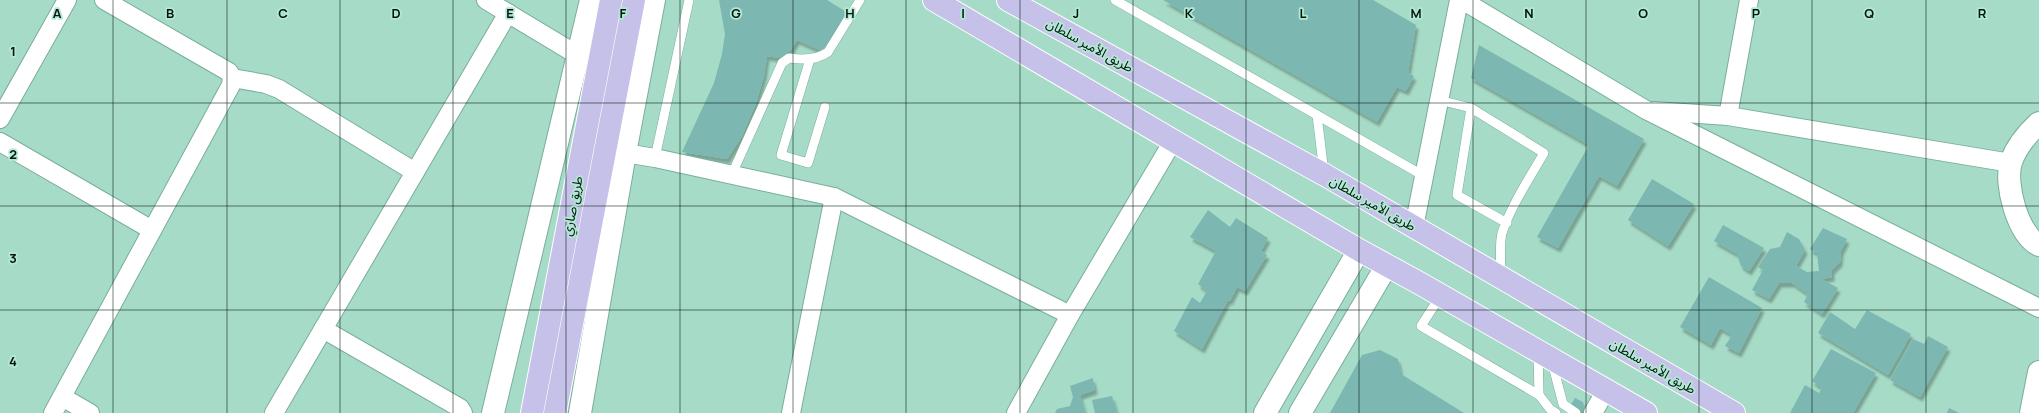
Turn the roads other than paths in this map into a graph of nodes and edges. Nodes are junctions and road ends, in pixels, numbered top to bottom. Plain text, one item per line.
1 (67, 0) edge
2 (104, 0) edge
3 (486, 0) edge
4 (591, 0) edge
5 (611, 0) edge
6 (634, 0) edge
7 (654, 0) edge
8 (689, 0) edge
9 (860, 0) edge
10 (934, 0) edge
11 (1008, 0) edge
12 (1115, 0) edge
13 (1460, 0) edge
14 (1749, 0) edge
15 (508, 13) junction
16 (579, 56) junction
17 (810, 59) junction
18 (232, 78) junction
19 (1439, 100) junction
20 (825, 107) dead end
21 (1471, 108) junction
22 (1646, 110) junction
23 (1317, 115) junction
24 (1728, 116) junction
25 (0, 119) edge
26 (2039, 122) edge
27 (1173, 140) junction
28 (0, 142) edge
29 (625, 153) junction
30 (655, 158) junction
31 (2011, 163) junction
32 (415, 172) junction
33 (732, 174) junction
34 (1325, 175) junction
35 (1424, 176) junction
36 (834, 197) junction
37 (1507, 223) junction
38 (1414, 227) junction
39 (152, 230) junction
40 (2039, 245) edge
41 (1359, 250) junction
42 (1387, 265) junction
43 (1501, 277) junction
44 (1441, 295) junction
45 (2039, 308) edge
46 (1070, 315) junction
47 (323, 329) junction
48 (1545, 355) junction
49 (2039, 372) edge
50 (1606, 390) junction
51 (1538, 395) junction
52 (62, 397) junction
53 (53, 413) edge
54 (90, 413) edge
55 (274, 413) edge
56 (463, 413) edge
57 (493, 413) edge
58 (532, 413) edge
59 (555, 413) edge
60 (580, 413) edge
61 (791, 413) edge
62 (1016, 413) edge
63 (1264, 413) edge
64 (1300, 413) edge
65 (1556, 413) edge
66 (1576, 413) edge
67 (1593, 413) edge
68 (1646, 413) edge
69 (1734, 413) edge
70 (2031, 413) edge

1 - 25 street
2 - 18 street
3 - 15 street
4 - 16 main road
5 - 58 main road, طريق صاري
6 - 59 main road, طريق صاري
7 - 29 main road
8 - 30 lane
9 - 17 lane
10 - 27 main road
11 - 34 main road, طريق الأمير سلطان
12 - 23 lane
13 - 19 street
13 - 22 street
14 - 24 street
15 - 16 street
15 - 32 street
16 - 57 main road
17 - 20 lane
17 - 33 lane
18 - 32 street
18 - 39 street
19 - 21 lane
19 - 35 street
21 - 37 lane
21 - 37 lane
22 - 24 street
22 - 45 street
23 - 34 lane
23 - 35 lane
24 - 31 street
26 - 31 main road
27 - 41 main road
27 - 46 street
28 - 39 street
29 - 30 street
29 - 60 main road
30 - 33 street
31 - 40 main road
32 - 47 street
33 - 36 street
34 - 38 main road, طريق الأمير سلطان
35 - 38 street
36 - 46 street
36 - 61 street
37 - 43 lane
38 - 43 main road, طريق الأمير سلطان
39 - 52 street
41 - 42 main road
41 - 63 main road
42 - 44 main road
42 - 64 main road
43 - 69 main road, طريق الأمير سلطان
44 - 48 main road
44 - 51 lane
46 - 62 street
47 - 55 street
47 - 56 street
48 - 50 main road
48 - 51 lane
48 - 66 lane
49 - 70 main road
50 - 67 street
50 - 68 main road
51 - 65 lane
52 - 53 street
52 - 54 street

